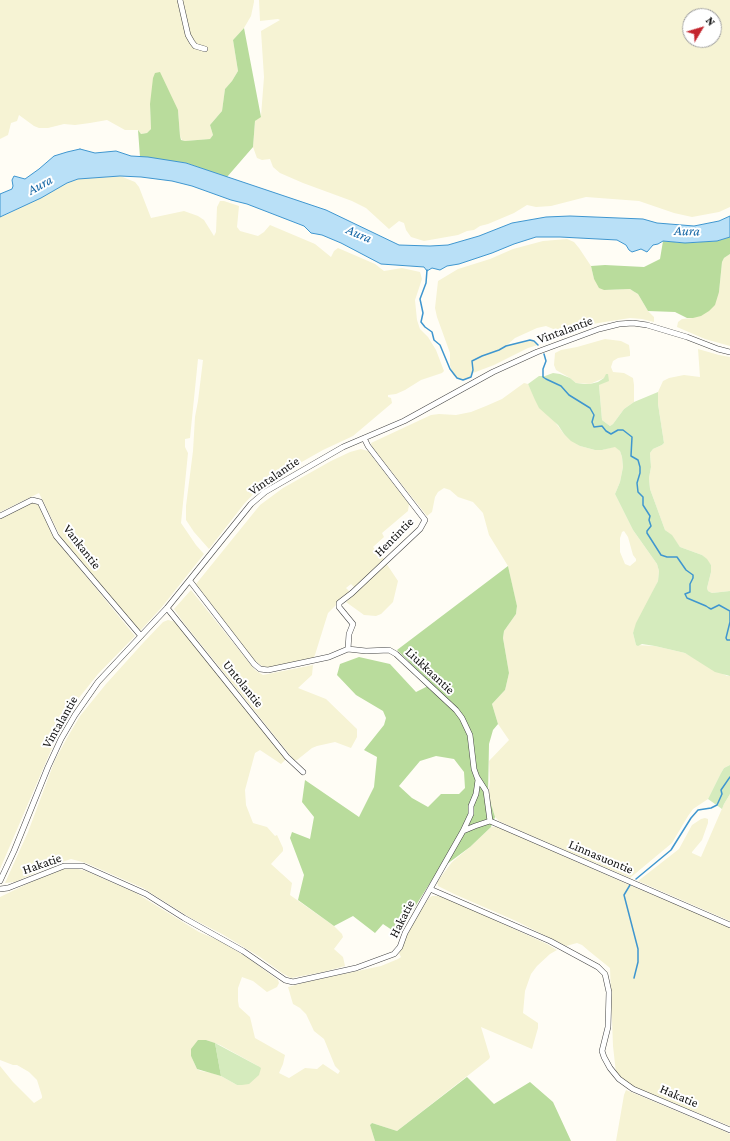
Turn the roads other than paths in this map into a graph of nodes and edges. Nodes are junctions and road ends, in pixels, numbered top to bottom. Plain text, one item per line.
1 (180, 0) edge
2 (205, 49) dead end
3 (730, 352) edge
4 (364, 438) junction
5 (0, 516) edge
6 (190, 581) junction
7 (167, 608) junction
8 (141, 636) junction
9 (348, 648) junction
10 (303, 772) dead end
11 (477, 776) junction
12 (490, 821) junction
13 (464, 831) junction
14 (0, 881) edge
15 (0, 889) edge
16 (430, 889) junction
17 (730, 925) edge
18 (730, 1130) edge

1 - 2 street
3 - 4 street, Vintalantie
4 - 6 street, Vintalantie
4 - 9 street, Hentintie
5 - 8 street, Vankantie
6 - 7 street, Vintalantie
6 - 9 street
7 - 8 street, Vintalantie
7 - 10 street, Untolantie
8 - 14 street, Vintalantie
9 - 11 street, Liukkaantie
11 - 12 street
11 - 13 street, Liukkaantie
12 - 13 street
12 - 17 street, Linnasuontie
13 - 16 street, Liukkaantie
15 - 16 street, Hakatie
16 - 18 street, Hakatie

